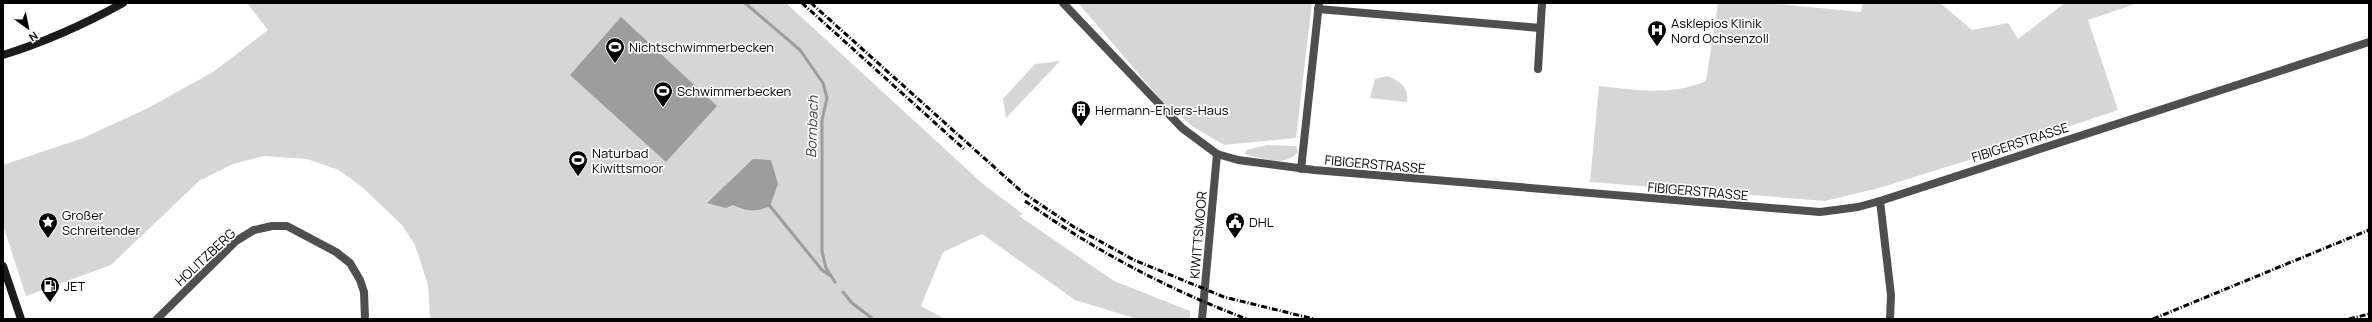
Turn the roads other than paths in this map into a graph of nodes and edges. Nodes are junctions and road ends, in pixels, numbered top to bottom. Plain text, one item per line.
1 (123, 3) edge
2 (1063, 3) edge
3 (1542, 3) edge
4 (1319, 6) edge
5 (1540, 28) junction
6 (2369, 42) edge
7 (3, 55) edge
8 (1538, 69) dead end
9 (1217, 154) junction
10 (1301, 169) junction
11 (1880, 201) junction
12 (3, 266) edge
13 (21, 319) edge
14 (157, 319) edge
15 (365, 319) edge
16 (1202, 319) edge
17 (1890, 319) edge

1 - 7 street
2 - 9 street, FIBIGERSTRASSE
3 - 5 street
4 - 5 street
4 - 10 street
5 - 8 street
6 - 11 street, FIBIGERSTRASSE
9 - 10 street, FIBIGERSTRASSE
9 - 16 street, KIWITTSMOOR
10 - 11 street, FIBIGERSTRASSE
11 - 17 street
12 - 13 street
14 - 15 street, HOLITZBERG

